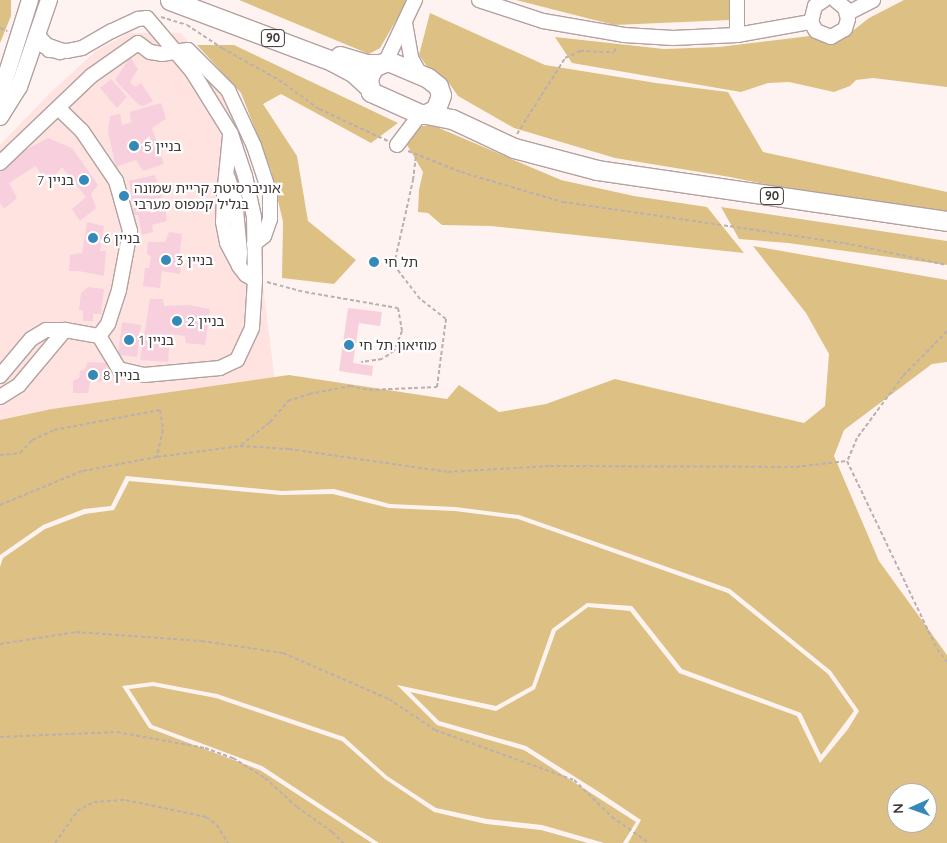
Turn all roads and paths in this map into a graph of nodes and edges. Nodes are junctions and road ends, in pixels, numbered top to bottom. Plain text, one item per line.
1 (30, 0) edge
2 (49, 0) edge
3 (170, 0) edge
4 (197, 0) edge
5 (415, 0) edge
6 (479, 0) edge
7 (737, 0) edge
8 (824, 0) edge
9 (835, 0) edge
10 (873, 0) edge
11 (848, 13) junction
12 (147, 18) junction
13 (811, 22) junction
14 (405, 23) junction
15 (624, 35) junction
16 (737, 35) junction
17 (19, 36) junction
18 (35, 41) junction
19 (60, 51) joint
20 (176, 52) junction
21 (383, 63) junction
22 (420, 74) junction
23 (369, 87) junction
24 (440, 90) junction
25 (0, 95) edge
26 (58, 108) junction
27 (423, 114) junction
28 (0, 117) edge
29 (231, 134) junction
30 (514, 138) junction
31 (397, 145) joint
32 (0, 163) edge
33 (596, 170) junction
34 (947, 221) edge
35 (254, 244) junction
36 (947, 265) edge
37 (255, 280) junction
38 (65, 330) junction
39 (947, 331) edge
40 (99, 336) junction
41 (361, 362) dead end
42 (0, 376) edge
43 (0, 397) edge
44 (240, 446) junction
45 (0, 455) edge
46 (157, 457) junction
47 (847, 461) junction
48 (0, 505) edge
49 (0, 644) edge
50 (947, 662) edge
51 (0, 737) edge
52 (54, 843) edge
53 (228, 843) edge
54 (344, 843) edge
55 (649, 843) edge

1 - 17 main road
2 - 18 main road
3 - 23 highway, 90
4 - 21 highway, 90
5 - 14 street
6 - 15 street
7 - 16 street
8 - 13 street
9 - 11 street
10 - 11 street
11 - 13 street
12 - 19 street
12 - 20 street
12 - 31 path
13 - 16 street
14 - 21 street
14 - 22 street
15 - 16 street
15 - 30 path
17 - 18 street
17 - 25 main road
18 - 19 main road
18 - 28 main road
20 - 26 street
20 - 29 street
20 - 35 street
21 - 22 highway, 90
21 - 23 highway
22 - 24 highway, 90
23 - 27 highway, 90
24 - 27 highway
24 - 30 highway, 90
26 - 32 street
26 - 40 street
27 - 31 street
27 - 33 highway, 90
29 - 35 street
29 - 37 street
30 - 33 highway, 90
33 - 34 highway, 90
35 - 37 street
36 - 44 path
37 - 40 street
37 - 41 path
38 - 40 street
38 - 42 street
38 - 43 street
39 - 47 path
44 - 46 path
44 - 47 path
45 - 46 path
46 - 48 path
47 - 50 path
49 - 55 path
51 - 54 path
52 - 53 path

